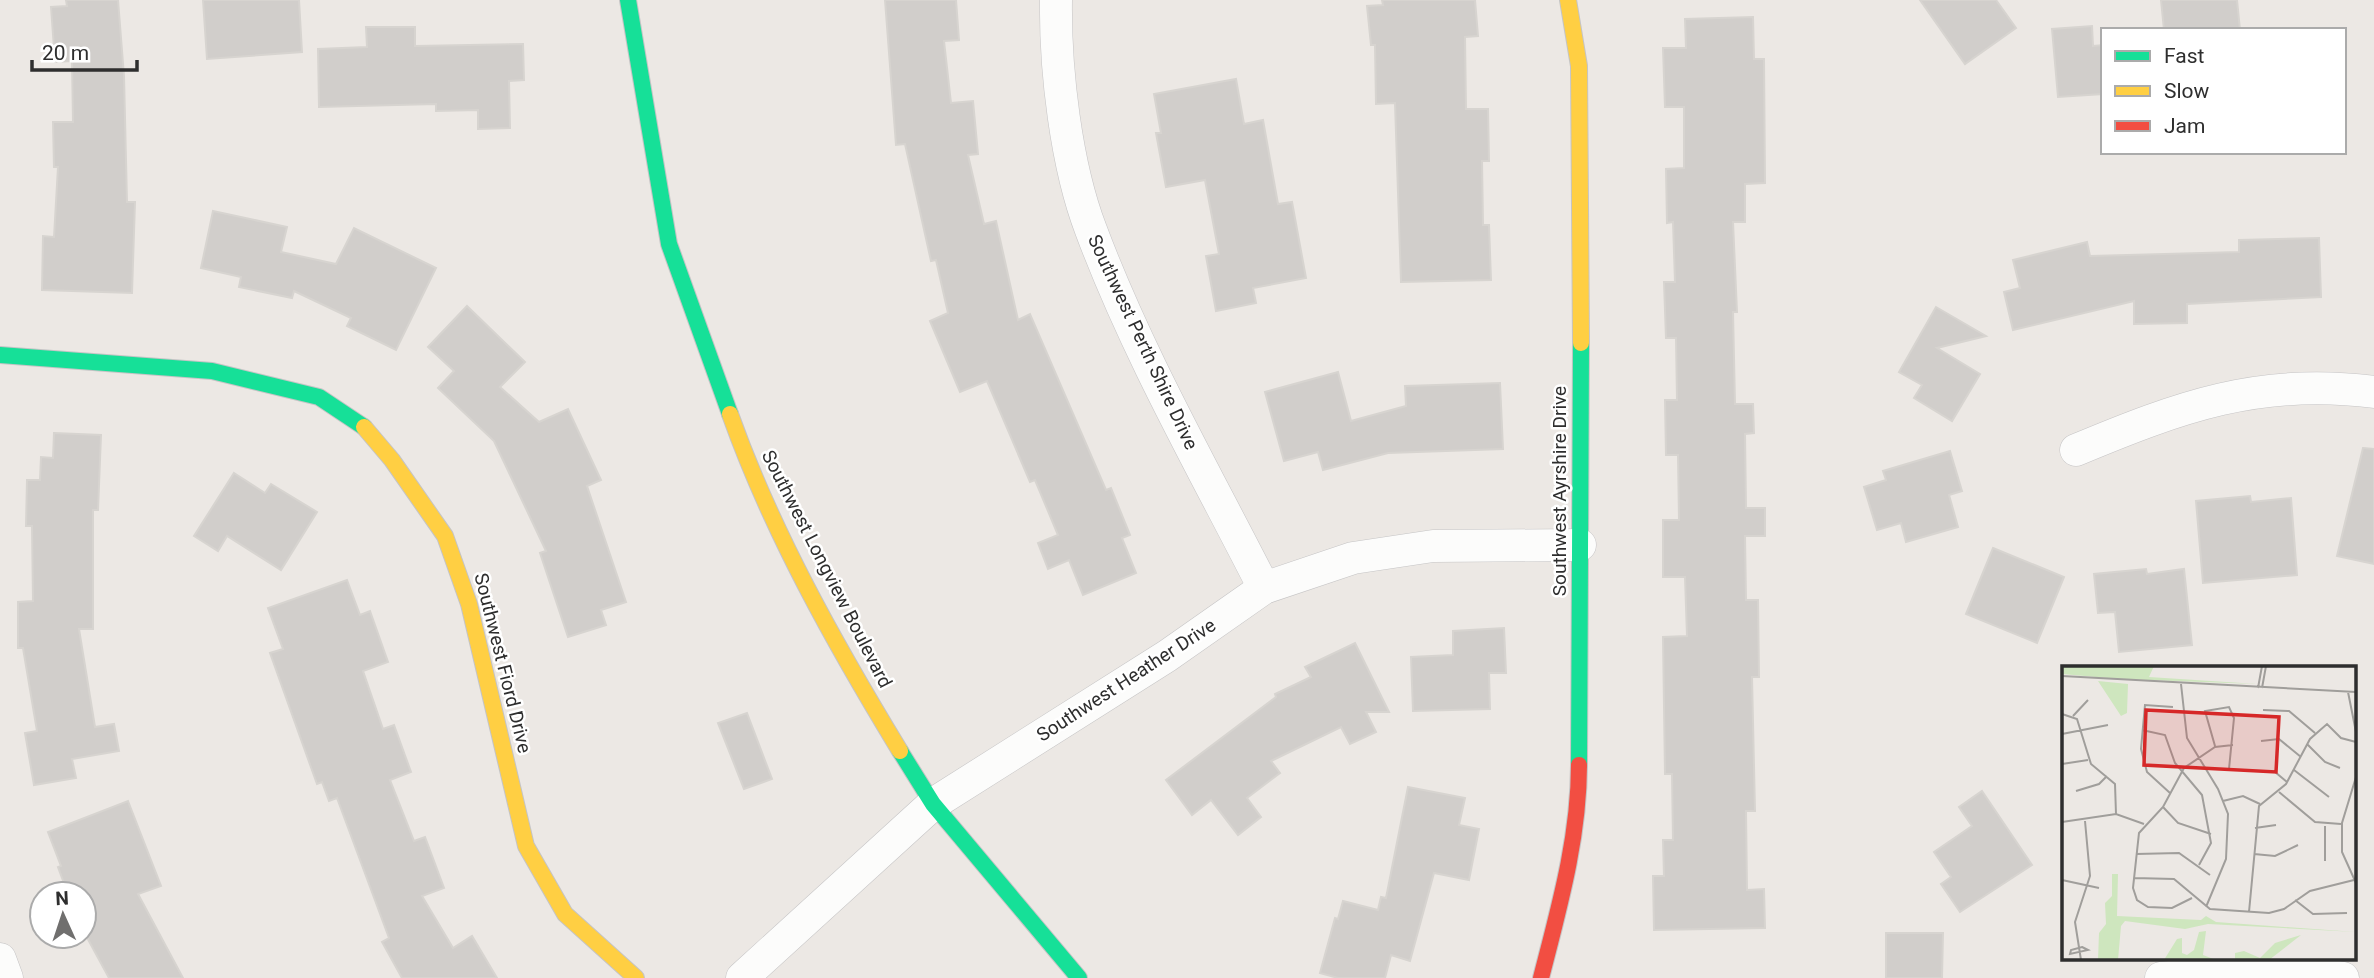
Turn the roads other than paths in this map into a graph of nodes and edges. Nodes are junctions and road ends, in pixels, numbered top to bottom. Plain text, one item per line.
1 (628, 0) edge
2 (1056, 0) edge
3 (1568, 0) edge
4 (0, 355) edge
5 (2374, 392) edge
6 (2076, 450) dead end
7 (1580, 545) junction
8 (1264, 588) junction
9 (933, 804) junction
10 (0, 959) edge
11 (7, 978) edge
12 (636, 978) edge
13 (742, 978) edge
14 (1079, 978) edge
15 (1541, 978) edge
16 (2161, 978) edge
17 (2343, 978) edge

1 - 9 street, Southwest Longview Boulevard
2 - 8 street, Southwest Perth Shire Drive
3 - 7 street, Southwest Ayrshire Drive
4 - 12 street, Southwest Fiord Drive
5 - 6 street
7 - 8 street, Southwest Heather Drive
7 - 15 street, Southwest Ayrshire Drive
8 - 9 street, Southwest Heather Drive
9 - 13 street, Southwest Heather Drive
9 - 14 street, Southwest Longview Boulevard
10 - 11 street
16 - 17 street

